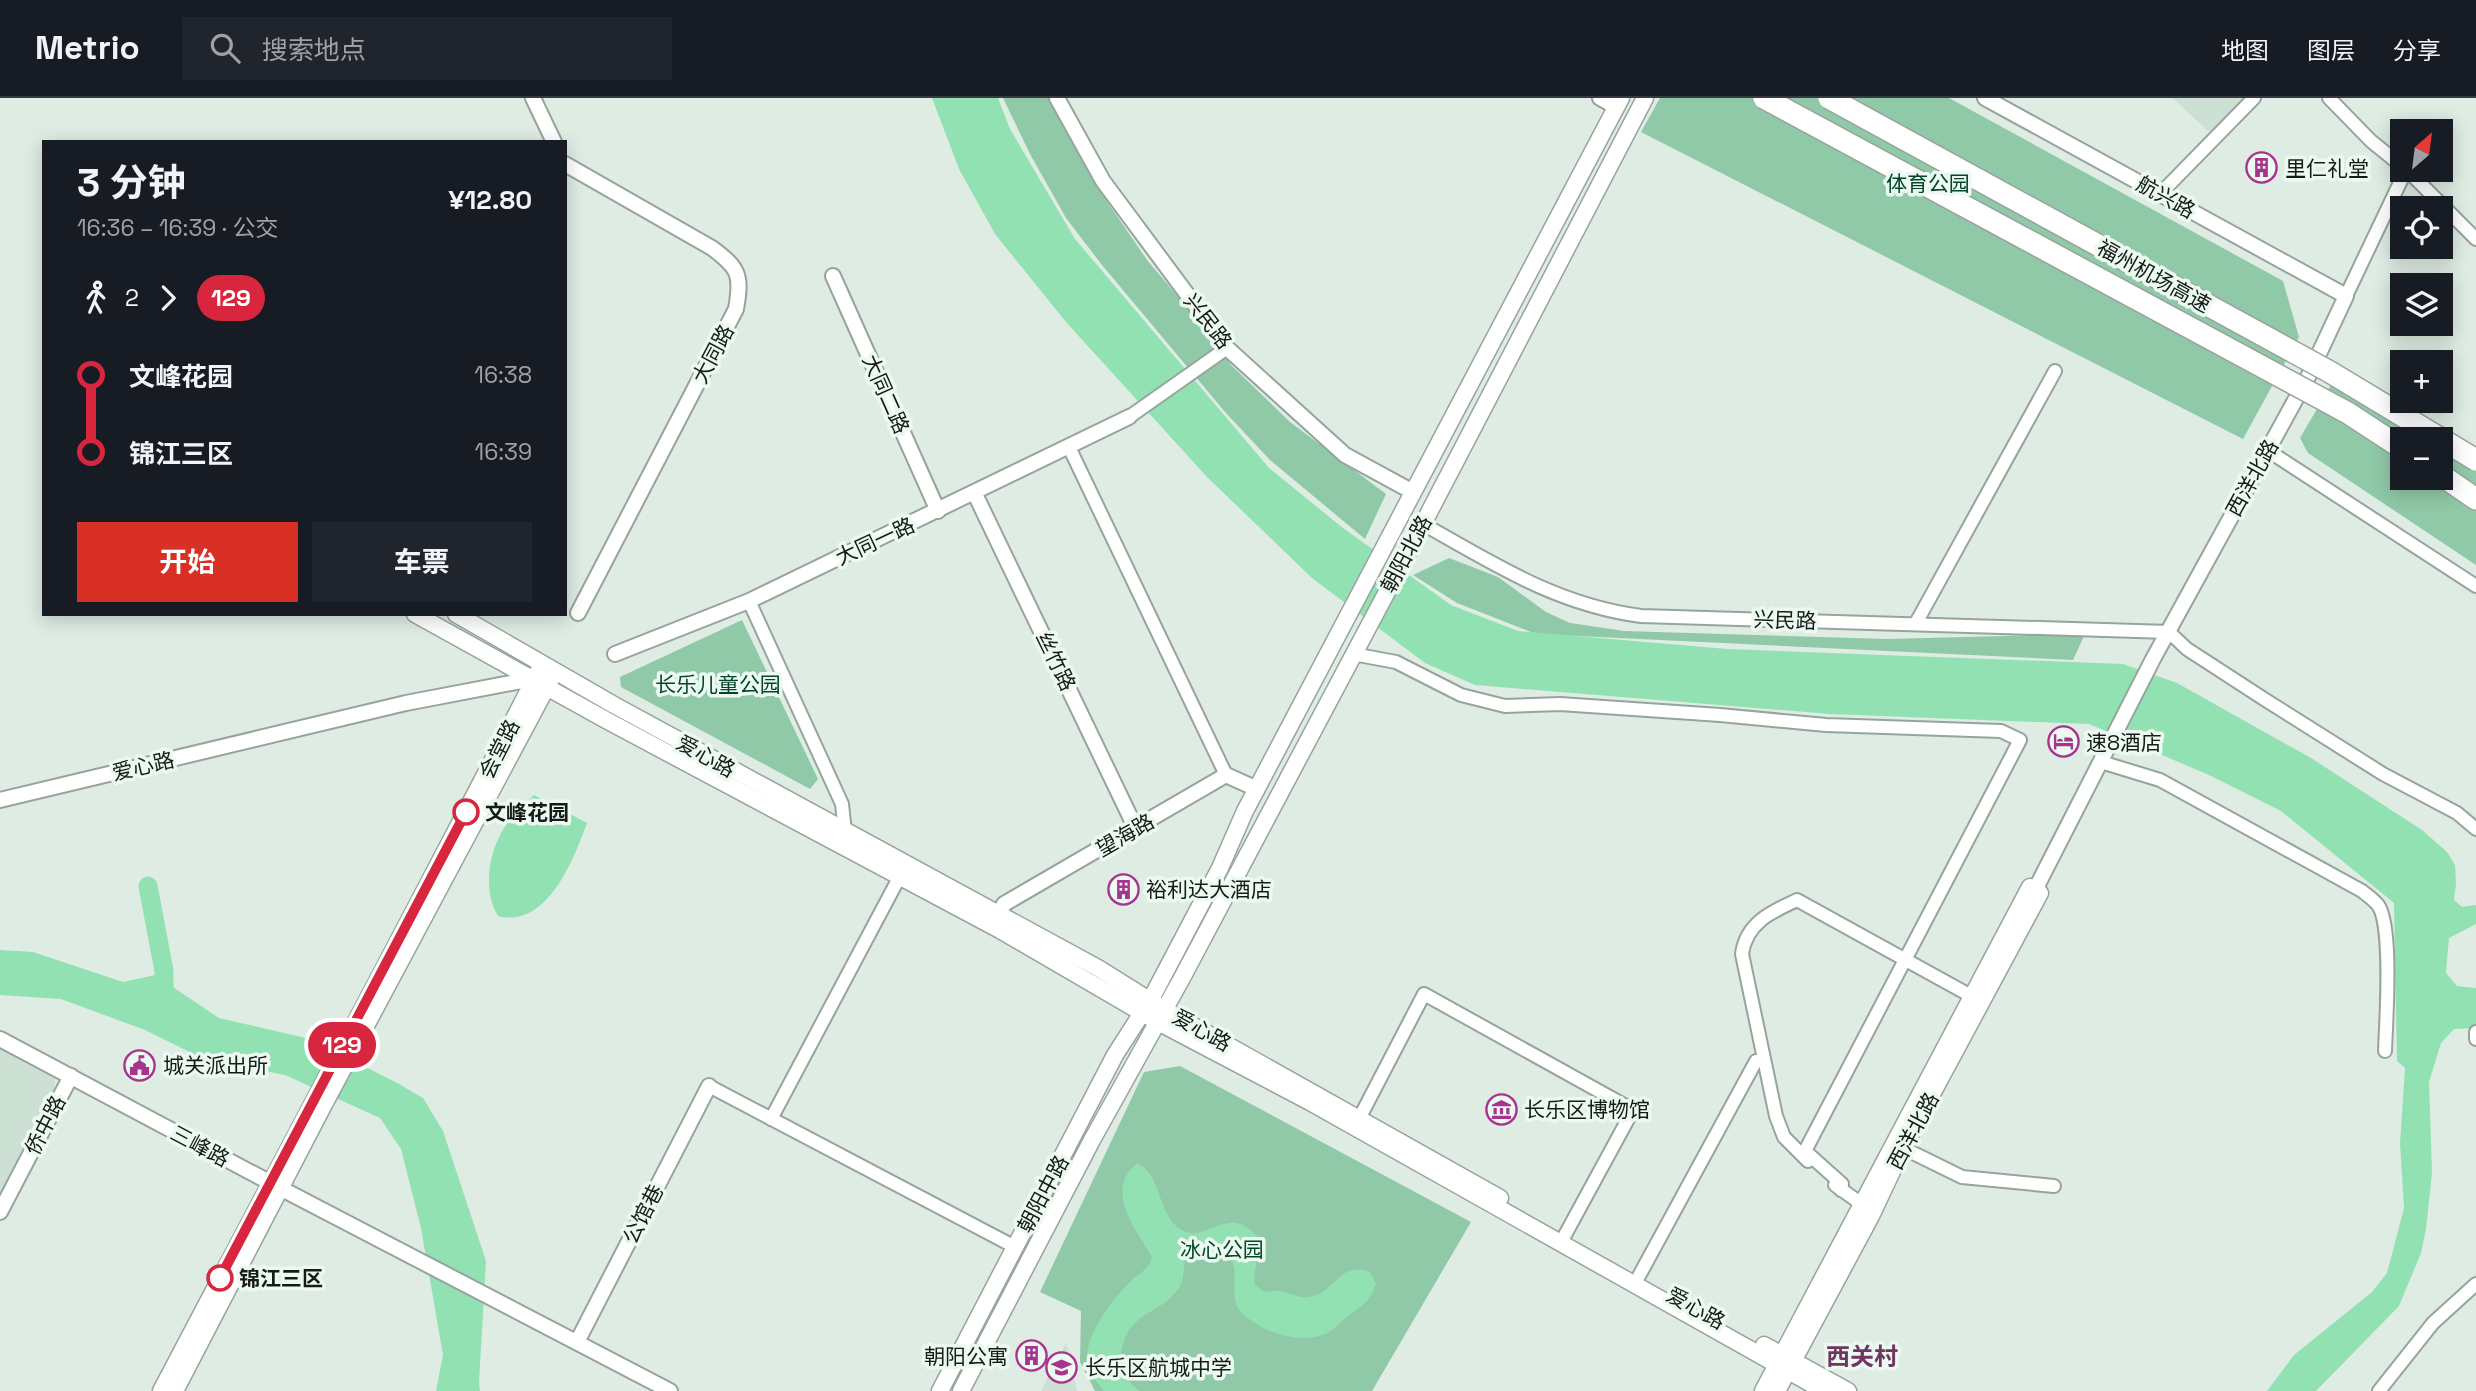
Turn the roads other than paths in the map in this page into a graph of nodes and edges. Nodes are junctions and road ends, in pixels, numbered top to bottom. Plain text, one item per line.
1 (533, 98) edge
2 (1057, 98) edge
3 (1600, 98) edge
4 (1645, 98) edge
5 (1764, 98) edge
6 (1829, 98) edge
7 (1985, 98) edge
8 (2254, 98) edge
9 (2329, 98) edge
10 (1619, 103) edge
11 (553, 140) edge
12 (2390, 157) edge
13 (567, 165) edge
14 (2399, 182) edge
15 (2418, 182) edge
16 (2160, 194) junction
17 (2476, 239) edge
18 (833, 276) dead end
19 (2346, 296) junction
20 (1227, 348) junction
21 (2054, 371) dead end
22 (1129, 417) joint
23 (2390, 441) edge
24 (1069, 447) junction
25 (2267, 450) junction
26 (2476, 460) edge
27 (2453, 483) edge
28 (1413, 492) junction
29 (975, 494) junction
30 (2476, 499) edge
31 (938, 511) junction
32 (1423, 524) junction
33 (2476, 586) edge
34 (749, 601) junction
35 (578, 613) dead end
36 (419, 616) edge
37 (459, 616) edge
38 (1916, 623) junction
39 (2169, 632) junction
40 (615, 654) dead end
41 (1353, 654) junction
42 (548, 667) junction
43 (540, 684) junction
44 (2101, 762) junction
45 (1226, 775) junction
46 (1257, 789) junction
47 (0, 800) edge
48 (1136, 829) junction
49 (2476, 829) edge
50 (845, 832) junction
51 (900, 876) junction
52 (2035, 890) junction
53 (999, 914) junction
54 (1906, 959) junction
55 (1973, 997) junction
56 (1146, 1006) junction
57 (1161, 1016) junction
58 (2476, 1031) edge
59 (0, 1039) edge
60 (2476, 1039) edge
61 (2385, 1051) dead end
62 (1756, 1061) dead end
63 (71, 1076) junction
64 (709, 1086) joint
65 (1360, 1117) junction
66 (771, 1119) junction
67 (1903, 1148) junction
68 (276, 1185) junction
69 (2054, 1186) dead end
70 (1841, 1190) junction
71 (1037, 1205) junction
72 (1863, 1205) junction
73 (0, 1212) edge
74 (1055, 1214) junction
75 (1565, 1235) junction
76 (1015, 1247) junction
77 (1639, 1276) junction
78 (2476, 1284) edge
79 (577, 1342) junction
80 (1786, 1364) junction
81 (161, 1391) edge
82 (176, 1391) edge
83 (670, 1391) edge
84 (940, 1391) edge
85 (961, 1391) edge
86 (1763, 1391) edge
87 (1777, 1391) edge
88 (1824, 1391) edge
89 (1848, 1391) edge
90 (2379, 1391) edge

1 - 11 street
2 - 20 street, 兴民路
3 - 10 street
4 - 32 main road, 朝阳北路
5 - 23 highway, 福州机场高速, bridge
6 - 26 highway, 福州机场高速, bridge
7 - 16 street, 航兴路
8 - 16 street
9 - 12 street
10 - 28 main road, 朝阳北路
13 - 35 street, 大同路
14 - 19 street
15 - 17 street
16 - 19 street, 航兴路
18 - 31 street, 大同二路
19 - 25 street, 西洋北路
20 - 22 street
20 - 28 street, 兴民路
21 - 38 street
22 - 24 street, 大同一路
24 - 29 street, 大同一路
24 - 45 street
25 - 33 street
25 - 39 street, 西洋北路
27 - 30 highway
28 - 46 main road, 朝阳北路
29 - 31 street, 大同一路
29 - 48 street, 丝竹路
31 - 34 street, 大同一路
32 - 38 street, 兴民路
32 - 41 main road, 朝阳北路
34 - 40 street, 大同一路
34 - 50 street
36 - 43 main road, 爱心路
37 - 42 main road, 爱心路
38 - 39 street, 兴民路
39 - 44 street, 西洋北路
39 - 49 street
41 - 54 street
41 - 57 main road, 朝阳北路
42 - 43 main road, 会堂路
42 - 50 main road, 爱心路
43 - 47 street, 爱心路
43 - 51 main road, 爱心路
43 - 68 main road, 会堂路
44 - 52 street, 西洋北路
44 - 61 street
45 - 46 street
45 - 48 street, 望海路
46 - 56 main road, 朝阳北路
48 - 53 street, 望海路
50 - 53 main road, 爱心路
51 - 56 main road, 爱心路
51 - 66 street
52 - 55 main road, 西洋北路
52 - 67 main road, 西洋北路
53 - 56 main road, 爱心路
54 - 55 street
54 - 70 street
54 - 70 street
55 - 72 main road, 西洋北路
56 - 57 main road, 爱心路
56 - 71 main road, 朝阳中路
57 - 65 main road, 爱心路
57 - 74 main road, 朝阳中路
57 - 80 main road, 爱心路
58 - 60 street
59 - 63 street, 三峰路
62 - 77 street
63 - 68 street, 三峰路
63 - 73 street, 侨中路
64 - 66 street
64 - 79 street, 公馆巷
65 - 75 main road, 爱心路
65 - 75 street
66 - 76 street
67 - 69 street
67 - 80 main road, 西洋北路
68 - 79 street, 三峰路
68 - 81 main road, 会堂路
68 - 82 main road, 会堂路
70 - 72 street
71 - 74 main road
71 - 76 main road, 朝阳中路
72 - 80 main road, 西洋北路
74 - 85 main road, 朝阳中路
75 - 77 main road, 爱心路
76 - 84 main road, 朝阳中路
77 - 80 main road, 爱心路
78 - 90 street
79 - 83 street
80 - 86 main road
80 - 87 main road
80 - 88 main road, 爱心路
80 - 89 main road, 爱心路

